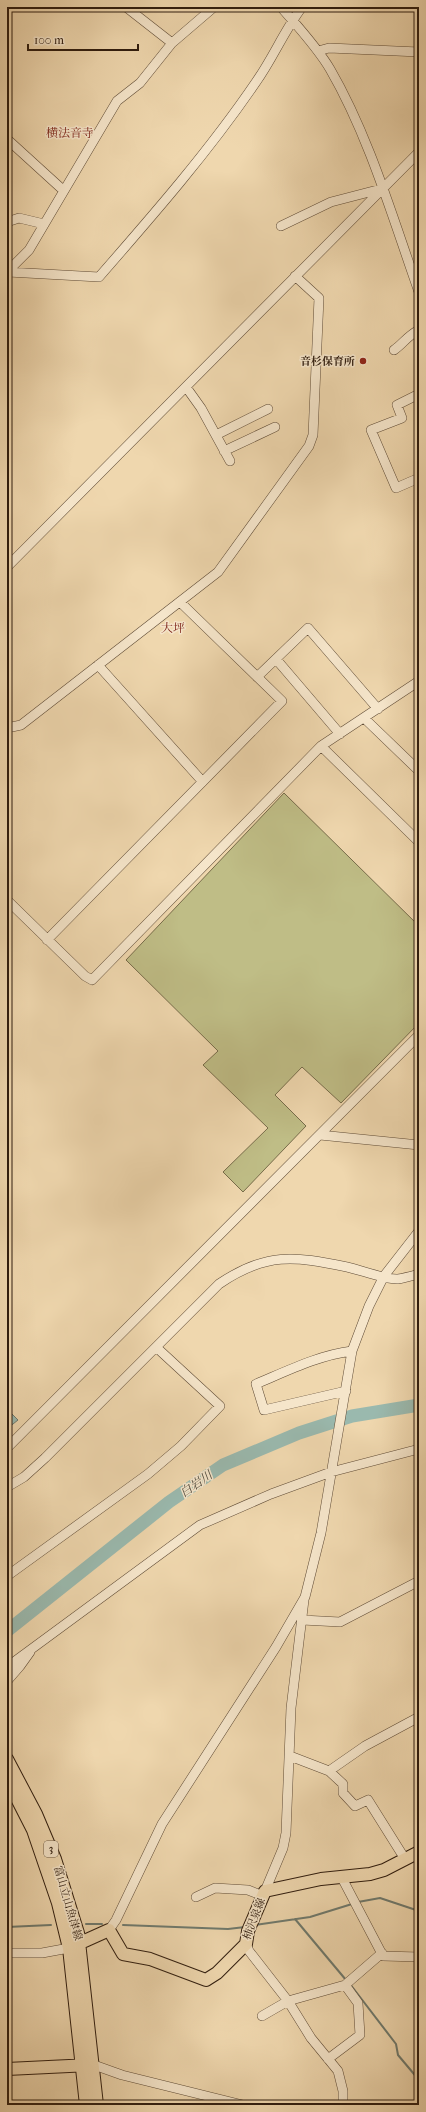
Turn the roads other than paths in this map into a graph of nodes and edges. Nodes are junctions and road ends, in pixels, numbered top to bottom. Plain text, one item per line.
1 (126, 7) edge
2 (214, 7) edge
3 (281, 7) edge
4 (302, 7) edge
5 (292, 20) junction
6 (172, 43) junction
7 (318, 51) junction
8 (419, 52) edge
9 (7, 139) edge
10 (419, 152) edge
11 (382, 188) junction
12 (63, 190) junction
13 (7, 222) edge
14 (44, 224) junction
15 (281, 226) dead end
16 (8, 272) edge
17 (295, 276) junction
18 (419, 292) edge
19 (419, 330) edge
20 (394, 350) dead end
21 (186, 387) junction
22 (419, 394) edge
23 (268, 409) dead end
24 (275, 427) dead end
25 (216, 436) junction
26 (224, 451) junction
27 (230, 461) dead end
28 (419, 478) edge
29 (8, 564) edge
30 (180, 602) junction
31 (276, 659) junction
32 (98, 665) junction
33 (257, 677) junction
34 (418, 684) edge
35 (378, 709) junction
36 (364, 718) junction
37 (7, 728) edge
38 (340, 734) junction
39 (322, 746) junction
40 (419, 771) edge
41 (202, 781) junction
42 (419, 842) edge
43 (7, 900) edge
44 (47, 940) junction
45 (419, 1035) edge
46 (320, 1135) junction
47 (419, 1145) edge
48 (419, 1231) edge
49 (419, 1274) edge
50 (384, 1276) junction
51 (156, 1347) junction
52 (352, 1351) junction
53 (346, 1391) junction
54 (7, 1448) edge
55 (419, 1449) edge
56 (331, 1472) junction
57 (7, 1487) edge
58 (7, 1576) edge
59 (419, 1581) edge
60 (304, 1597) junction
61 (302, 1620) junction
62 (34, 1646) junction
63 (7, 1667) edge
64 (7, 1681) edge
65 (419, 1717) edge
66 (290, 1756) junction
67 (7, 1759) edge
68 (329, 1771) junction
69 (7, 1779) edge
70 (419, 1852) edge
71 (405, 1859) junction
72 (342, 1878) junction
73 (264, 1894) junction
74 (196, 1897) dead end
75 (109, 1930) junction
76 (246, 1944) junction
77 (75, 1946) junction
78 (7, 1953) edge
79 (382, 1953) junction
80 (419, 1957) edge
81 (345, 1985) junction
82 (288, 2001) junction
83 (262, 2016) dead end
84 (328, 2059) junction
85 (88, 2065) junction
86 (7, 2069) edge
87 (86, 2105) edge
88 (97, 2105) edge
89 (243, 2105) edge
90 (342, 2105) edge

1 - 6 street
2 - 6 street
3 - 5 street
4 - 5 street
5 - 7 street
5 - 16 street
6 - 12 street
7 - 8 street
7 - 11 street
9 - 12 street
10 - 11 street
11 - 15 street
11 - 17 street
11 - 18 street
12 - 14 street
13 - 14 street
14 - 16 street
17 - 21 street
17 - 30 street
19 - 20 street
21 - 25 street
21 - 29 street
22 - 28 street
23 - 25 street
24 - 26 street
25 - 26 street
26 - 27 street
30 - 32 street
30 - 33 street
31 - 33 street
31 - 35 street
31 - 38 street
32 - 37 street
32 - 41 street
33 - 41 street
34 - 35 street
35 - 36 street
36 - 38 street
36 - 40 street
38 - 39 street
39 - 42 street
39 - 44 street
41 - 44 street
43 - 44 street
45 - 46 street
46 - 47 street
46 - 54 street
48 - 50 street
49 - 50 street
50 - 51 street
50 - 52 street
51 - 57 street
51 - 58 street
52 - 53 street
52 - 53 street
53 - 56 street
55 - 56 street
56 - 60 street
56 - 62 street
59 - 61 street
60 - 61 street
60 - 75 street
61 - 66 street
62 - 63 street
62 - 64 street
65 - 68 street
66 - 68 street
66 - 73 street
67 - 77 main road, 富山立山魚津線 / 3
68 - 71 street
69 - 77 main road, 富山立山魚津線 / 3
70 - 71 main road, 柿沢泉線
71 - 72 main road, 柿沢泉線
72 - 73 main road, 柿沢泉線
72 - 79 street
73 - 74 street
73 - 76 main road, 柿沢泉線
75 - 76 main road, 柿沢泉線
75 - 77 main road
76 - 82 street
77 - 78 street
77 - 85 main road, 富山立山魚津線 / 3
79 - 80 street
79 - 81 street
81 - 82 street
81 - 84 street
82 - 83 street
82 - 84 street
84 - 90 street
85 - 86 main road
85 - 87 main road, 富山立山魚津線 / 3
85 - 88 main road, 富山立山魚津線 / 3
85 - 89 street

